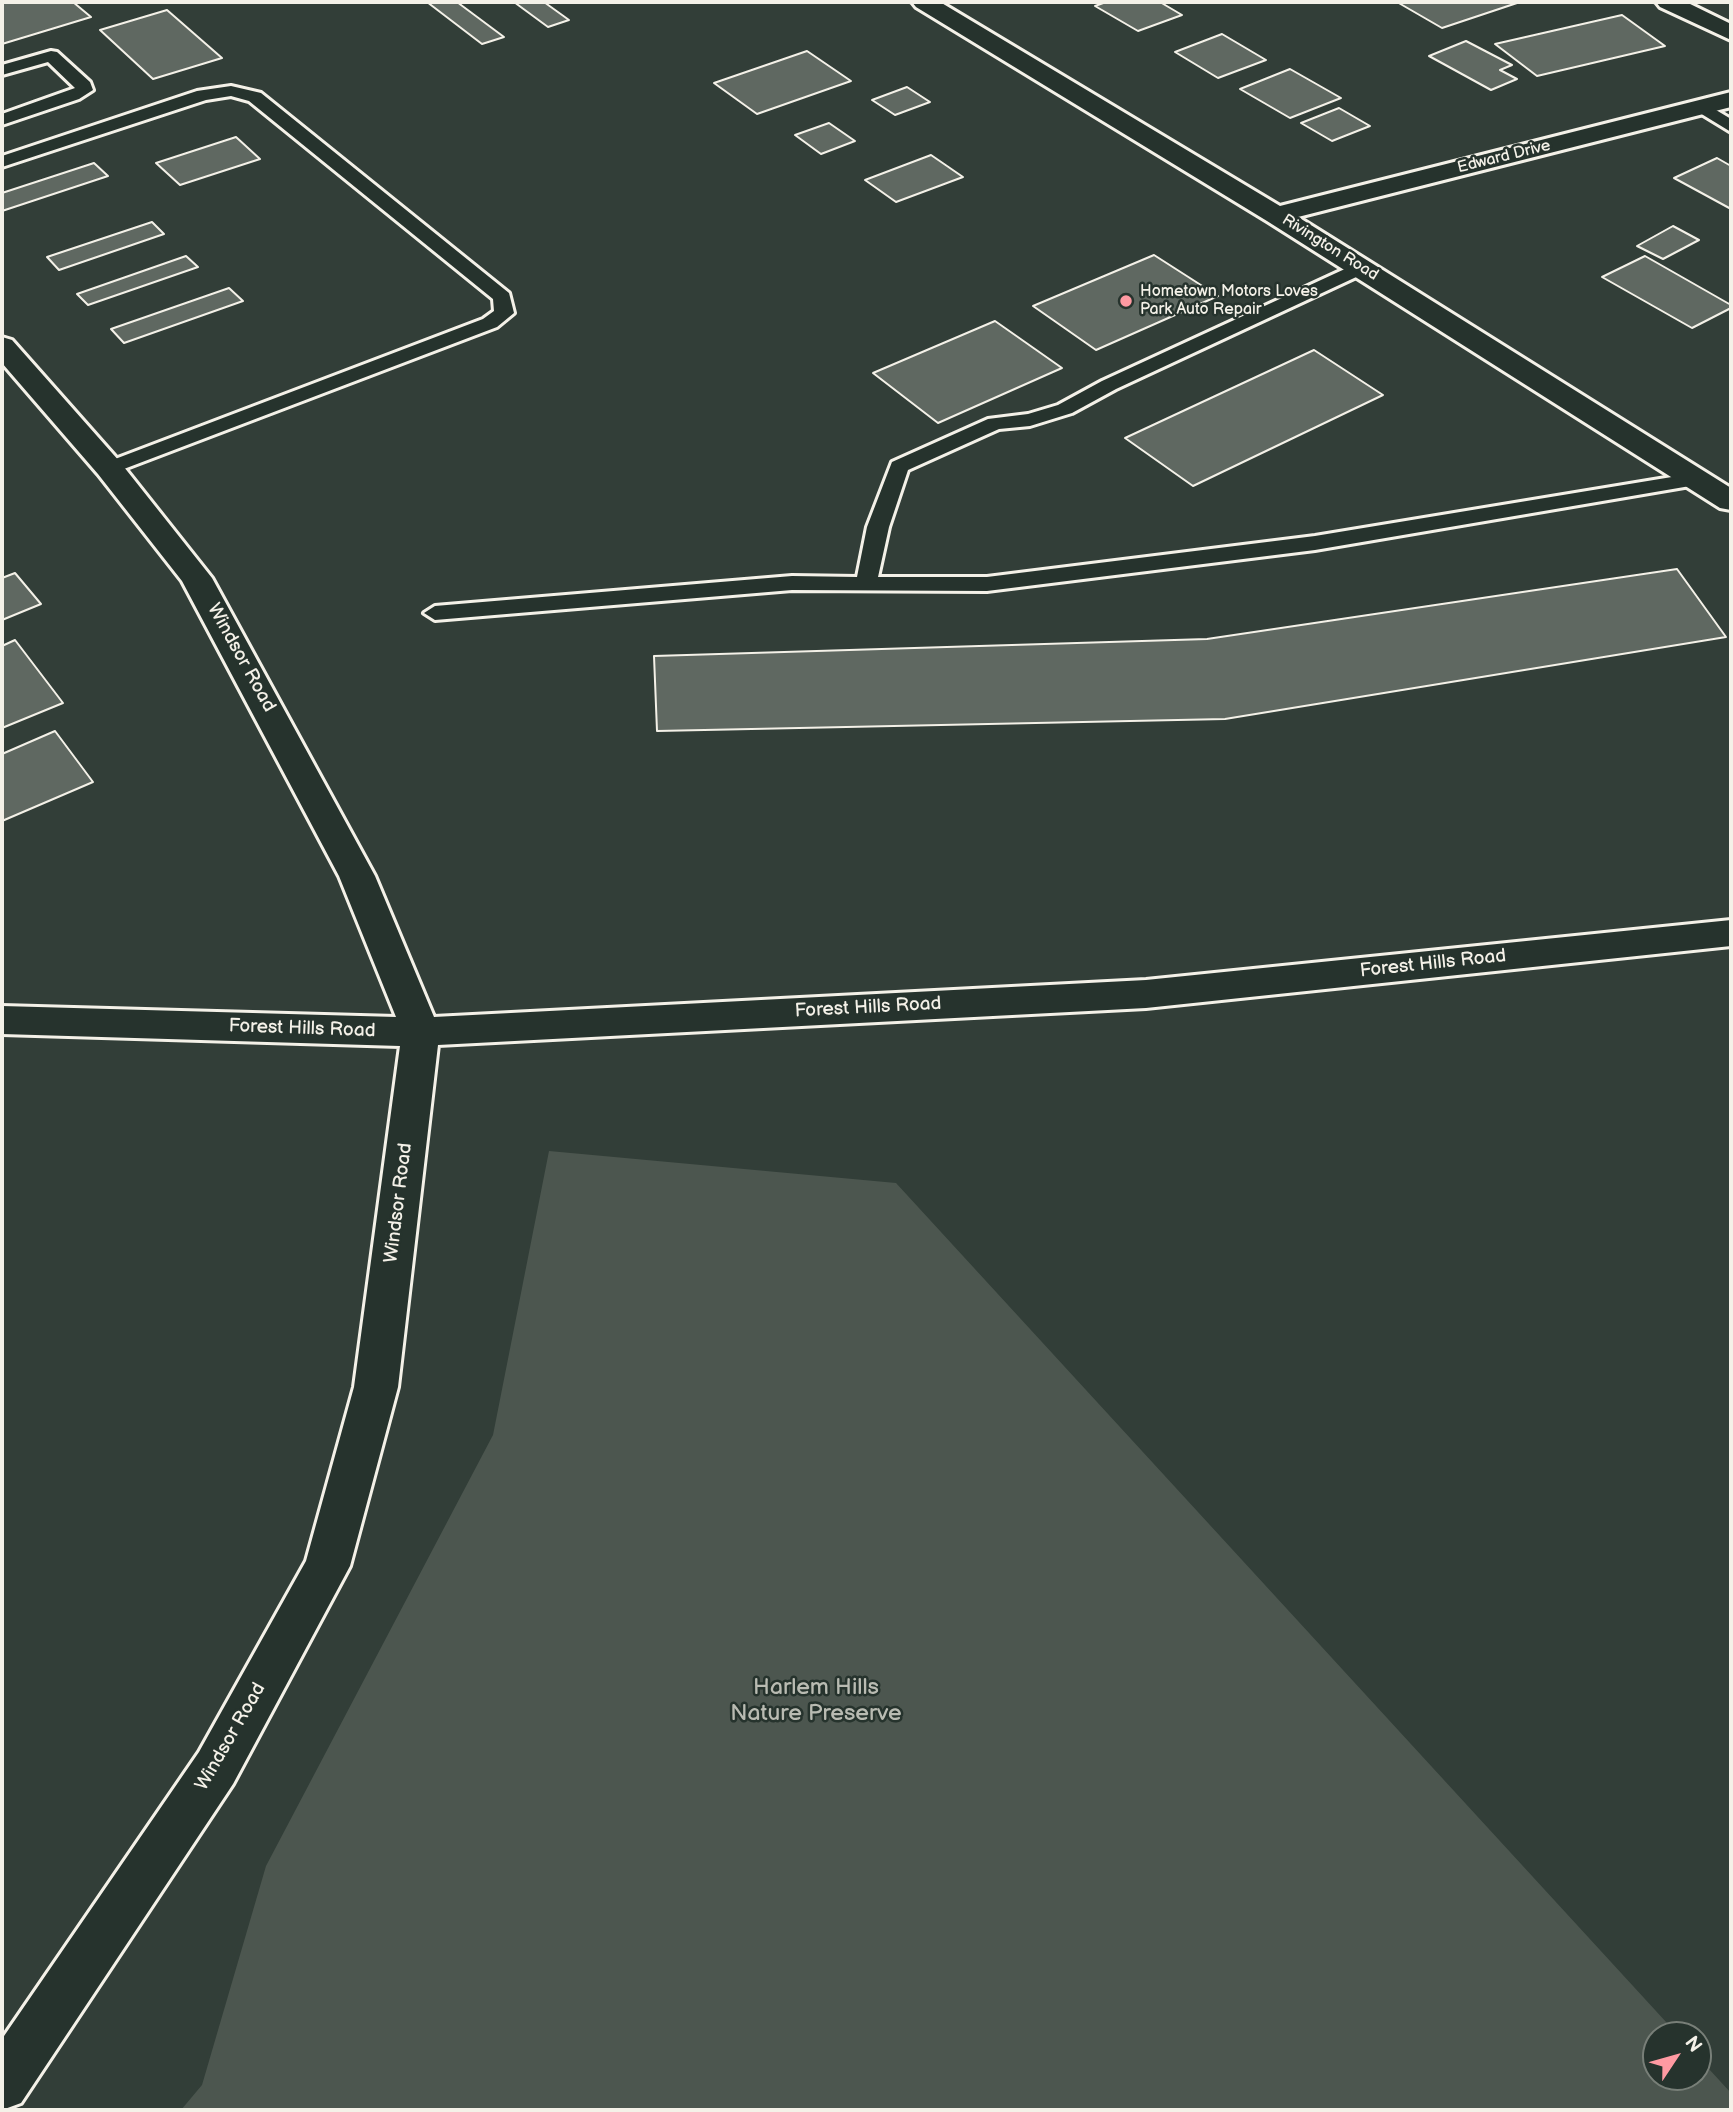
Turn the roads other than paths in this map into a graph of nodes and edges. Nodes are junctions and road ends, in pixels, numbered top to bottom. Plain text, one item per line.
1 (924, 2) edge
2 (1668, 2) edge
3 (1731, 33) edge
4 (2, 70) edge
5 (1731, 99) edge
6 (1701, 106) junction
7 (2, 120) edge
8 (1731, 127) edge
9 (2, 162) edge
10 (1276, 215) junction
11 (1360, 268) junction
12 (2, 346) edge
13 (109, 468) junction
14 (1696, 479) junction
15 (1731, 501) edge
16 (866, 583) junction
17 (435, 613) dead end
18 (1731, 933) edge
19 (2, 1020) edge
20 (421, 1032) junction
21 (2, 2084) edge

1 - 10 street, Rivington Road
2 - 3 street
4 - 7 lane
5 - 6 street, Edward Drive
6 - 8 lane
6 - 10 street, Edward Drive
9 - 13 lane
10 - 11 street, Rivington Road
11 - 14 street, Rivington Road
11 - 16 lane
12 - 13 street, Windsor Road
13 - 20 street, Windsor Road
14 - 15 street, Rivington Road
14 - 16 lane
16 - 17 lane
18 - 20 street, Forest Hills Road
19 - 20 street, Forest Hills Road
20 - 21 street, Windsor Road

